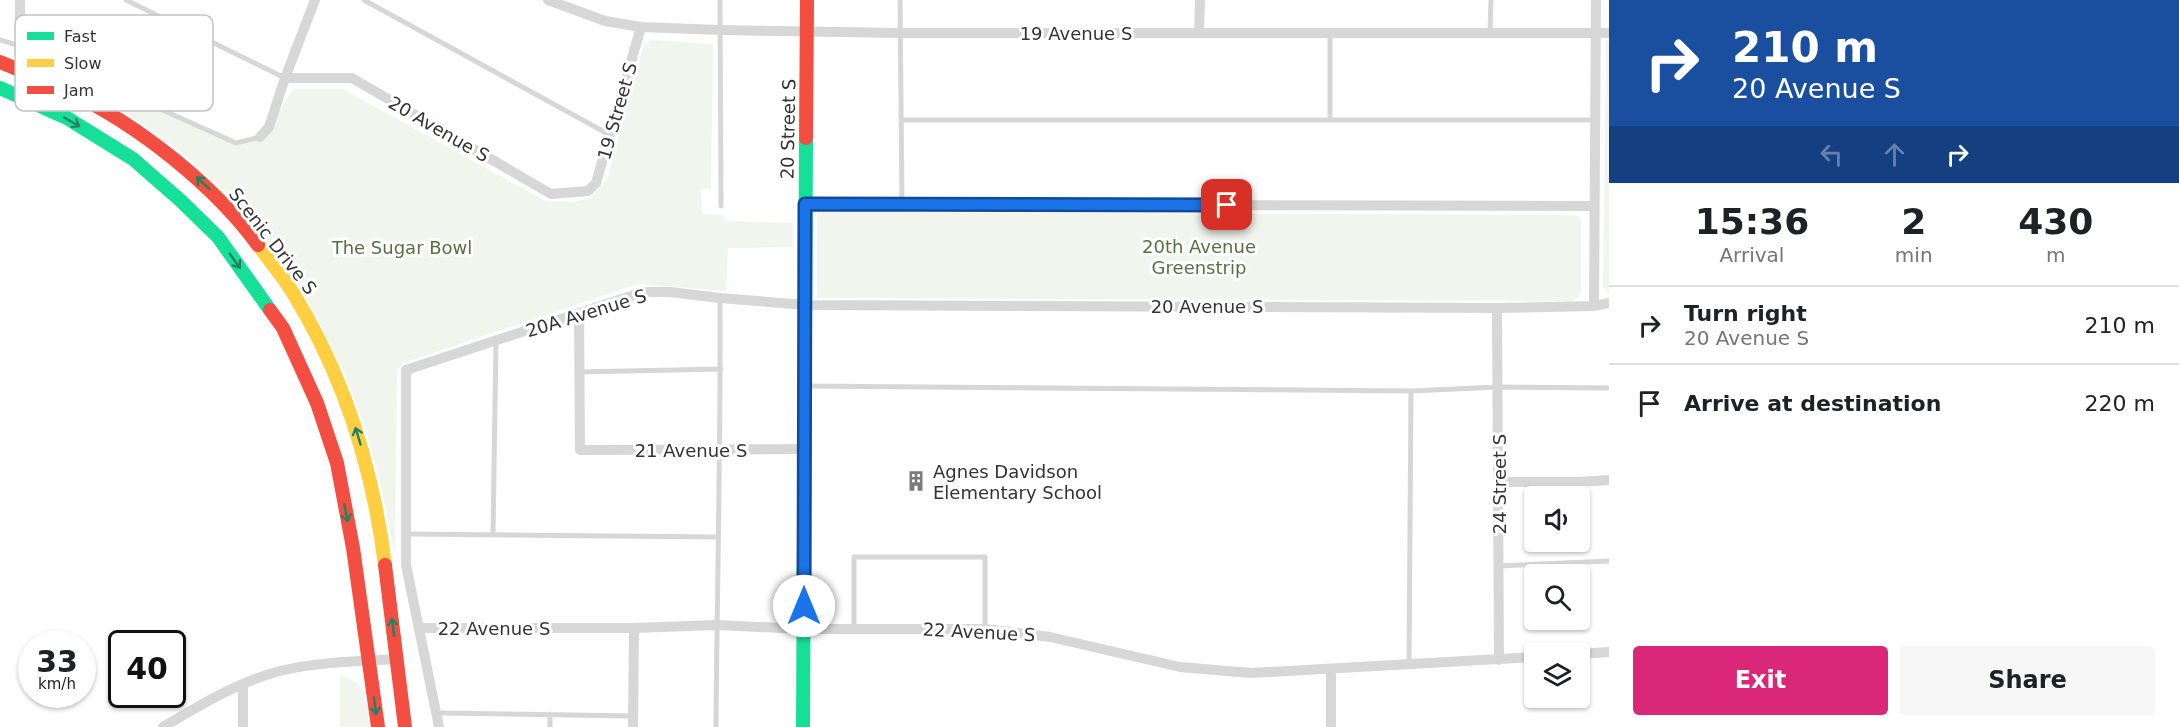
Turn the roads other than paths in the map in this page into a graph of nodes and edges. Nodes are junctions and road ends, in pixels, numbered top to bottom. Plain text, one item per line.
1 (126, 0) edge
2 (315, 0) edge
3 (364, 0) edge
4 (548, 0) edge
5 (720, 0) edge
6 (807, 0) edge
7 (900, 0) edge
8 (1200, 0) edge
9 (1491, 0) edge
10 (1596, 0) edge
11 (159, 15) edge
12 (641, 27) junction
13 (720, 30) junction
14 (807, 32) junction
15 (900, 33) junction
16 (1200, 33) junction
17 (1330, 33) junction
18 (1490, 33) junction
19 (1596, 33) junction
20 (1609, 33) edge
21 (0, 40) edge
22 (213, 41) edge
23 (15, 44) edge
24 (0, 62) edge
25 (15, 67) edge
26 (285, 78) junction
27 (0, 88) edge
28 (15, 95) edge
29 (51, 111) edge
30 (105, 111) edge
31 (165, 111) edge
32 (902, 120) junction
33 (1330, 120) junction
34 (1595, 120) junction
35 (610, 135) junction
36 (260, 137) joint
37 (588, 191) joint
38 (805, 204) junction
39 (902, 204) junction
40 (720, 206) dead end
41 (1594, 206) junction
42 (720, 298) junction
43 (1609, 303) edge
44 (806, 305) junction
45 (1594, 306) junction
46 (1497, 308) junction
47 (579, 314) junction
48 (496, 342) junction
49 (720, 369) junction
50 (579, 372) junction
51 (804, 386) junction
52 (1498, 387) junction
53 (1609, 388) edge
54 (1411, 390) junction
55 (803, 449) junction
56 (721, 450) junction
57 (1609, 480) edge
58 (1499, 482) junction
59 (406, 534) junction
60 (493, 535) junction
61 (718, 537) junction
62 (1609, 561) edge
63 (1499, 566) junction
64 (717, 625) junction
65 (420, 628) junction
66 (634, 628) junction
67 (854, 628) junction
68 (804, 629) junction
69 (985, 629) junction
70 (1609, 652) edge
71 (1590, 653) edge
72 (396, 658) junction
73 (1524, 658) edge
74 (369, 660) junction
75 (1499, 660) junction
76 (1409, 666) junction
77 (1331, 670) junction
78 (243, 685) junction
79 (437, 712) junction
80 (549, 714) junction
81 (633, 721) edge
82 (163, 727) edge
83 (243, 727) edge
84 (378, 727) edge
85 (405, 727) edge
86 (439, 727) edge
87 (550, 727) edge
88 (716, 727) edge
89 (803, 727) edge
90 (1331, 727) edge

1 - 11 lane
2 - 26 street
3 - 35 lane
4 - 12 street, 19 Avenue S
5 - 13 lane
6 - 14 main road, 20 Street S
7 - 15 lane
8 - 16 street
9 - 18 lane
10 - 19 street
12 - 13 street, 19 Avenue S
12 - 35 street, 19 Street S
13 - 14 street, 19 Avenue S
13 - 40 lane
14 - 15 street, 19 Avenue S
14 - 38 main road, 20 Street S
15 - 16 street, 19 Avenue S
15 - 32 lane
16 - 17 street, 19 Avenue S
17 - 18 street, 19 Avenue S
17 - 33 lane
18 - 19 street, 19 Avenue S
19 - 20 street, 19 Avenue S
19 - 34 street
21 - 23 lane
22 - 26 lane
25 -> 24 main road, Scenic Drive S
26 - 36 street
26 - 37 street, 20 Avenue S
27 -> 28 main road
29 -> 74 main road
72 -> 30 main road, Scenic Drive S
31 - 36 lane
32 - 33 lane
32 - 39 lane
33 - 34 lane
34 - 41 street
35 - 37 street, 19 Street S
38 - 39 street
38 - 44 main road, 20 Street S
39 - 41 street
41 - 45 street
42 - 44 street, 20A Avenue S
42 - 47 street, 20A Avenue S
42 - 49 lane
43 - 45 street, 20 Avenue S
44 - 46 street, 20 Avenue S
44 - 51 main road, 20 Street S
45 - 46 street, 20 Avenue S
46 - 52 street, 24 Street S
47 - 48 street, 20A Avenue S
47 - 50 street
48 - 59 street, 20A Avenue S
48 - 60 lane
49 - 50 lane
49 - 56 lane
50 - 56 street, 21 Avenue S
51 - 54 lane
51 - 55 main road, 20 Street S
52 - 53 lane
52 - 54 lane
52 - 58 street, 24 Street S
54 - 76 lane
55 - 56 street, 21 Avenue S
55 - 68 main road, 20 Street S
56 - 61 lane
57 - 58 street
58 - 63 street, 24 Street S
59 - 60 lane
59 - 65 street
60 - 61 lane
61 - 64 lane
62 - 63 lane
63 - 75 street, 24 Street S
64 - 66 street, 22 Avenue S
64 - 68 street, 22 Avenue S
64 - 88 lane
65 - 66 street, 22 Avenue S
65 - 79 street
66 - 81 street
67 - 68 street, 22 Avenue S
67 - 69 street, 22 Avenue S
67 - 69 lane
68 - 89 main road, 20 Street S
69 - 77 street, 22 Avenue S
70 - 71 street
72 - 74 street
72 - 85 main road, Scenic Drive S
73 - 75 street, 22 Avenue S
74 - 78 street
74 -> 84 main road
75 - 76 street, 22 Avenue S
76 - 77 street, 22 Avenue S
77 - 90 street
78 - 82 street
78 - 83 street
79 - 80 lane
79 - 86 street
80 - 81 lane
80 - 87 lane

